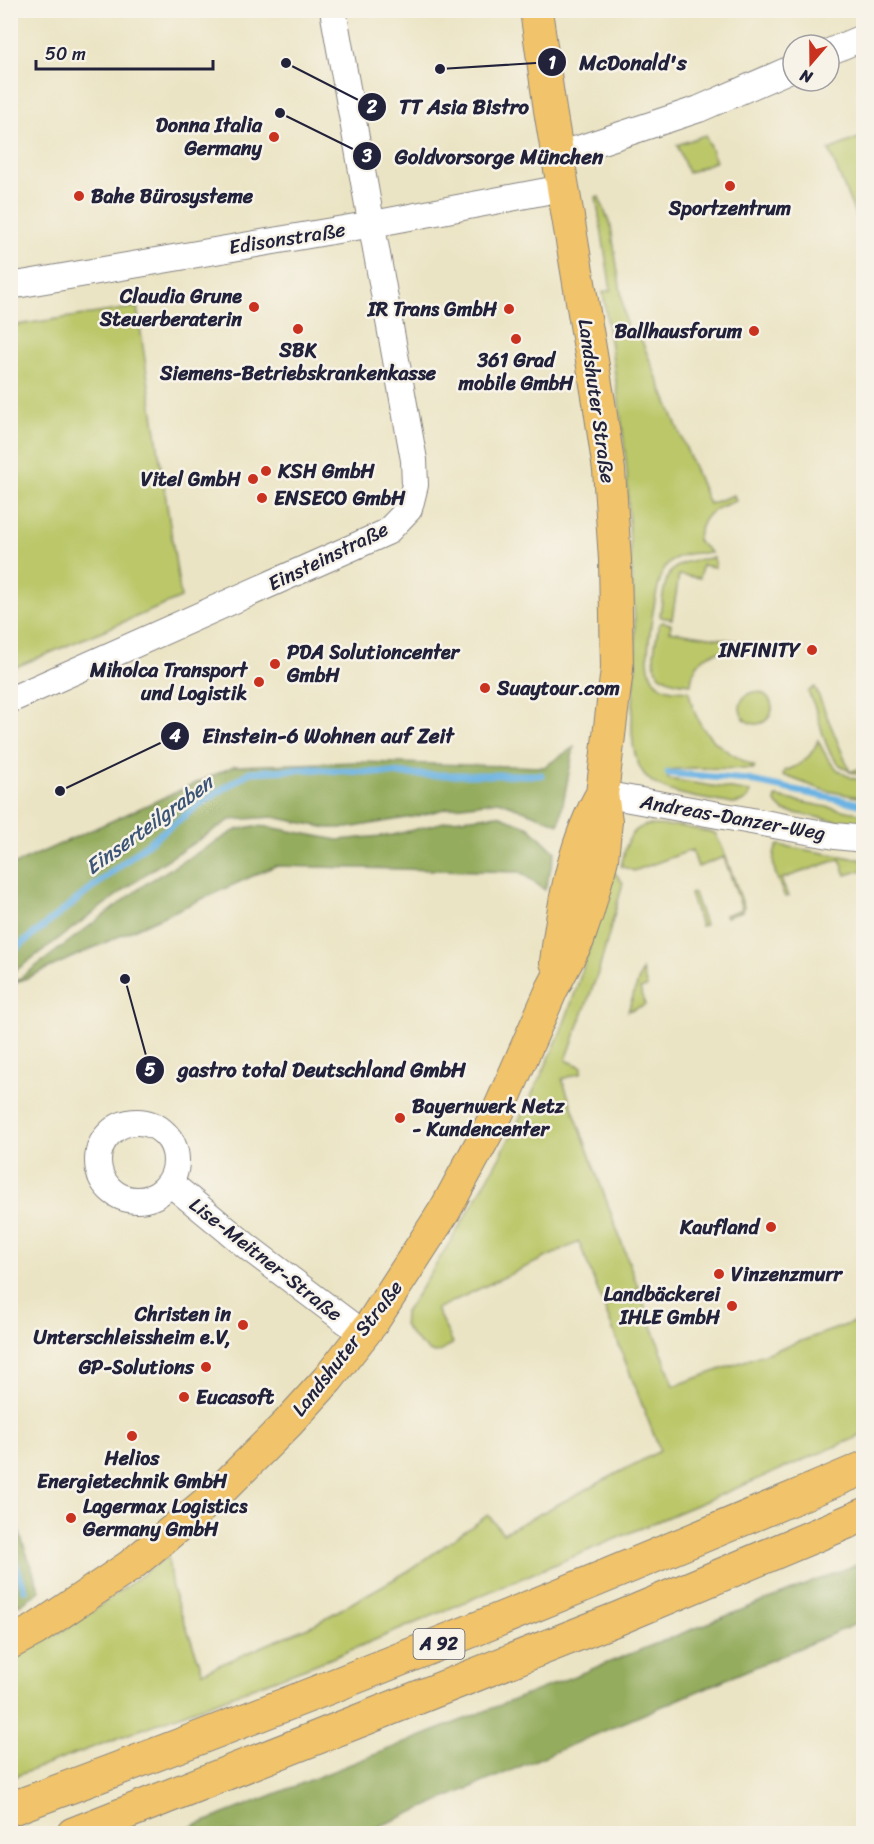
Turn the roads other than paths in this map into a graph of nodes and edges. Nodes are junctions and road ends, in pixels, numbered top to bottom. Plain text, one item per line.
1 (333, 10) edge
2 (536, 10) edge
3 (864, 36) edge
4 (841, 47) edge
5 (781, 73) edge
6 (558, 153) junction
7 (563, 188) junction
8 (373, 224) junction
9 (10, 286) edge
10 (10, 700) edge
11 (602, 794) junction
12 (864, 839) edge
13 (170, 1183) dead end
14 (363, 1334) junction
15 (864, 1468) edge
16 (864, 1515) edge
17 (10, 1643) edge
18 (10, 1809) edge
19 (73, 1833) edge

1 - 8 street, Einsteinstraße
2 - 6 main road, Landshuter Straße
3 - 4 street
5 - 6 street
6 - 7 main road, Landshuter Straße
7 - 8 street, Edisonstraße
7 - 11 main road, Landshuter Straße
8 - 9 street, Edisonstraße
8 - 10 street, Einsteinstraße
11 - 12 street, Andreas-Danzer-Weg
11 - 14 main road, Landshuter Straße
13 - 14 street, Lise-Meitner-Straße
14 - 17 main road, Landshuter Straße
15 - 18 highway, A 92
16 - 19 highway, A 92

